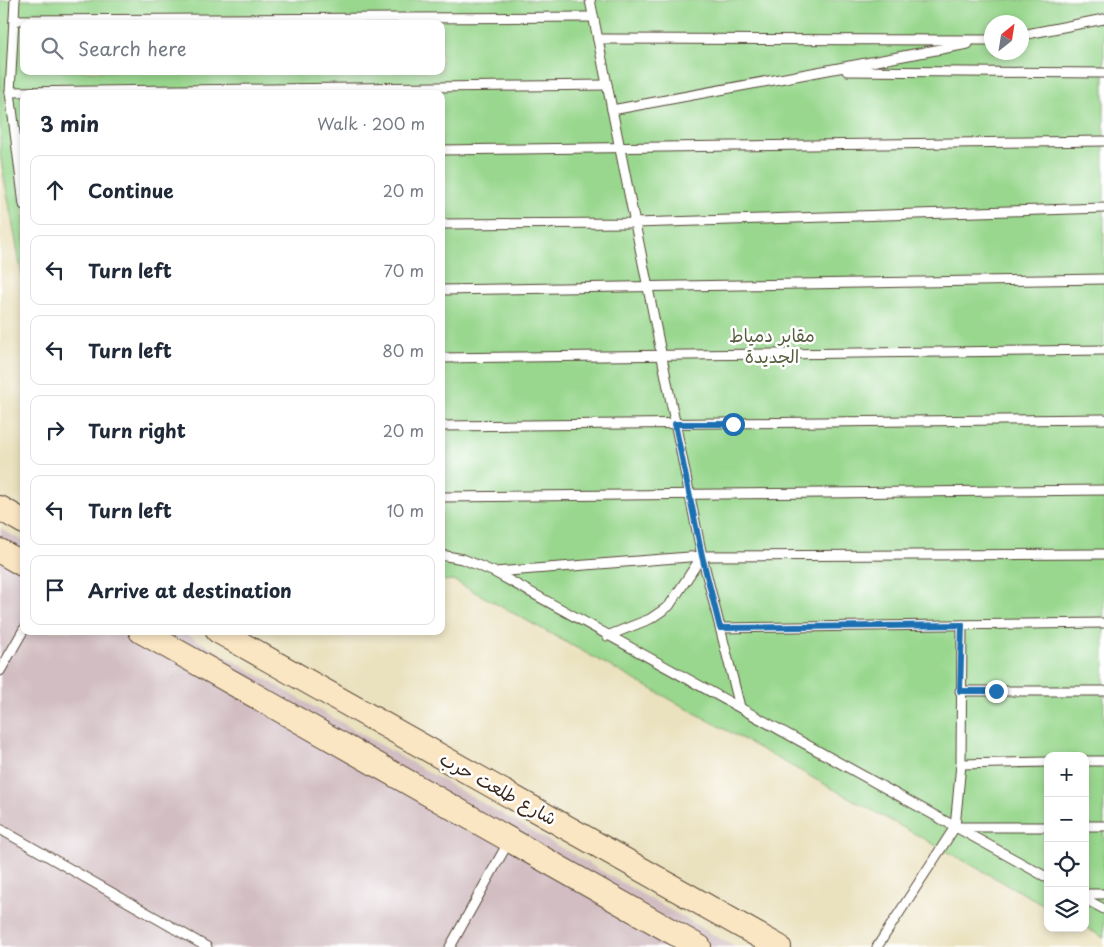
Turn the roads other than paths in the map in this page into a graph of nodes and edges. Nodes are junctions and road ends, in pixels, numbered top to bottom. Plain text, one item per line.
1 (15, 0) edge
2 (590, 0) edge
3 (593, 17) junction
4 (1104, 19) edge
5 (14, 20) junction
6 (1029, 33) edge
7 (598, 39) junction
8 (984, 40) edge
9 (984, 41) edge
10 (826, 71) junction
11 (1104, 73) edge
12 (607, 85) junction
13 (181, 90) edge
14 (10, 92) junction
15 (20, 92) edge
16 (612, 110) junction
17 (1104, 141) edge
18 (620, 148) junction
19 (445, 150) edge
20 (20, 156) edge
21 (1104, 208) edge
22 (635, 223) junction
23 (445, 224) edge
24 (1104, 279) edge
25 (648, 287) junction
26 (445, 290) edge
27 (1104, 350) edge
28 (662, 356) junction
29 (445, 358) edge
30 (1104, 419) edge
31 (675, 424) junction
32 (445, 426) edge
33 (1104, 490) edge
34 (690, 496) junction
35 (445, 497) edge
36 (0, 508) edge
37 (20, 520) edge
38 (0, 551) edge
39 (1104, 554) edge
40 (445, 556) edge
41 (702, 556) junction
42 (20, 563) edge
43 (494, 572) junction
44 (1104, 623) edge
45 (962, 625) junction
46 (720, 628) junction
47 (21, 635) edge
48 (148, 635) edge
49 (225, 635) edge
50 (607, 636) junction
51 (0, 671) edge
52 (960, 691) junction
53 (1104, 691) edge
54 (740, 708) junction
55 (1089, 761) edge
56 (1104, 761) edge
57 (1044, 762) edge
58 (961, 764) junction
59 (1089, 826) edge
60 (1104, 826) edge
61 (955, 827) junction
62 (1044, 827) edge
63 (0, 829) edge
64 (509, 841) junction
65 (1044, 876) edge
66 (1089, 894) edge
67 (1104, 894) edge
68 (1089, 900) edge
69 (1104, 909) edge
70 (207, 947) edge
71 (450, 947) edge
72 (699, 947) edge
73 (779, 947) edge
74 (877, 947) edge

1 - 5 lane
2 - 3 lane
3 - 5 lane
3 - 7 lane
4 - 6 lane
5 - 14 lane
7 - 8 lane
7 - 12 lane
9 - 10 lane
10 - 11 lane
10 - 16 lane
12 - 13 lane
12 - 16 lane
14 - 15 lane
14 - 20 lane
16 - 18 lane
17 - 18 lane
18 - 19 lane
18 - 22 lane
21 - 22 lane
22 - 23 lane
22 - 25 lane
24 - 25 lane
25 - 26 lane
25 - 28 lane
27 - 28 lane
28 - 29 lane
28 - 31 lane
30 - 31 lane
31 - 32 lane
31 - 34 lane
33 - 34 lane
34 - 35 lane
34 - 41 lane
36 - 37 main road
38 - 42 main road
39 - 41 lane
40 - 43 lane
41 - 43 lane
41 - 46 lane
41 - 50 lane
43 - 50 lane
44 - 45 lane
45 - 46 lane
45 - 52 lane
46 - 54 lane
47 - 51 lane
48 - 64 main road
49 - 73 main road, شارع طلعت حرب
50 - 54 lane
52 - 53 lane
52 - 58 lane
54 - 61 lane
55 - 56 lane
57 - 58 lane
58 - 61 lane
59 - 60 lane
61 - 62 lane
61 - 65 lane
61 - 74 lane
63 - 70 lane
64 - 71 lane
64 - 72 main road
66 - 67 lane
68 - 69 lane

